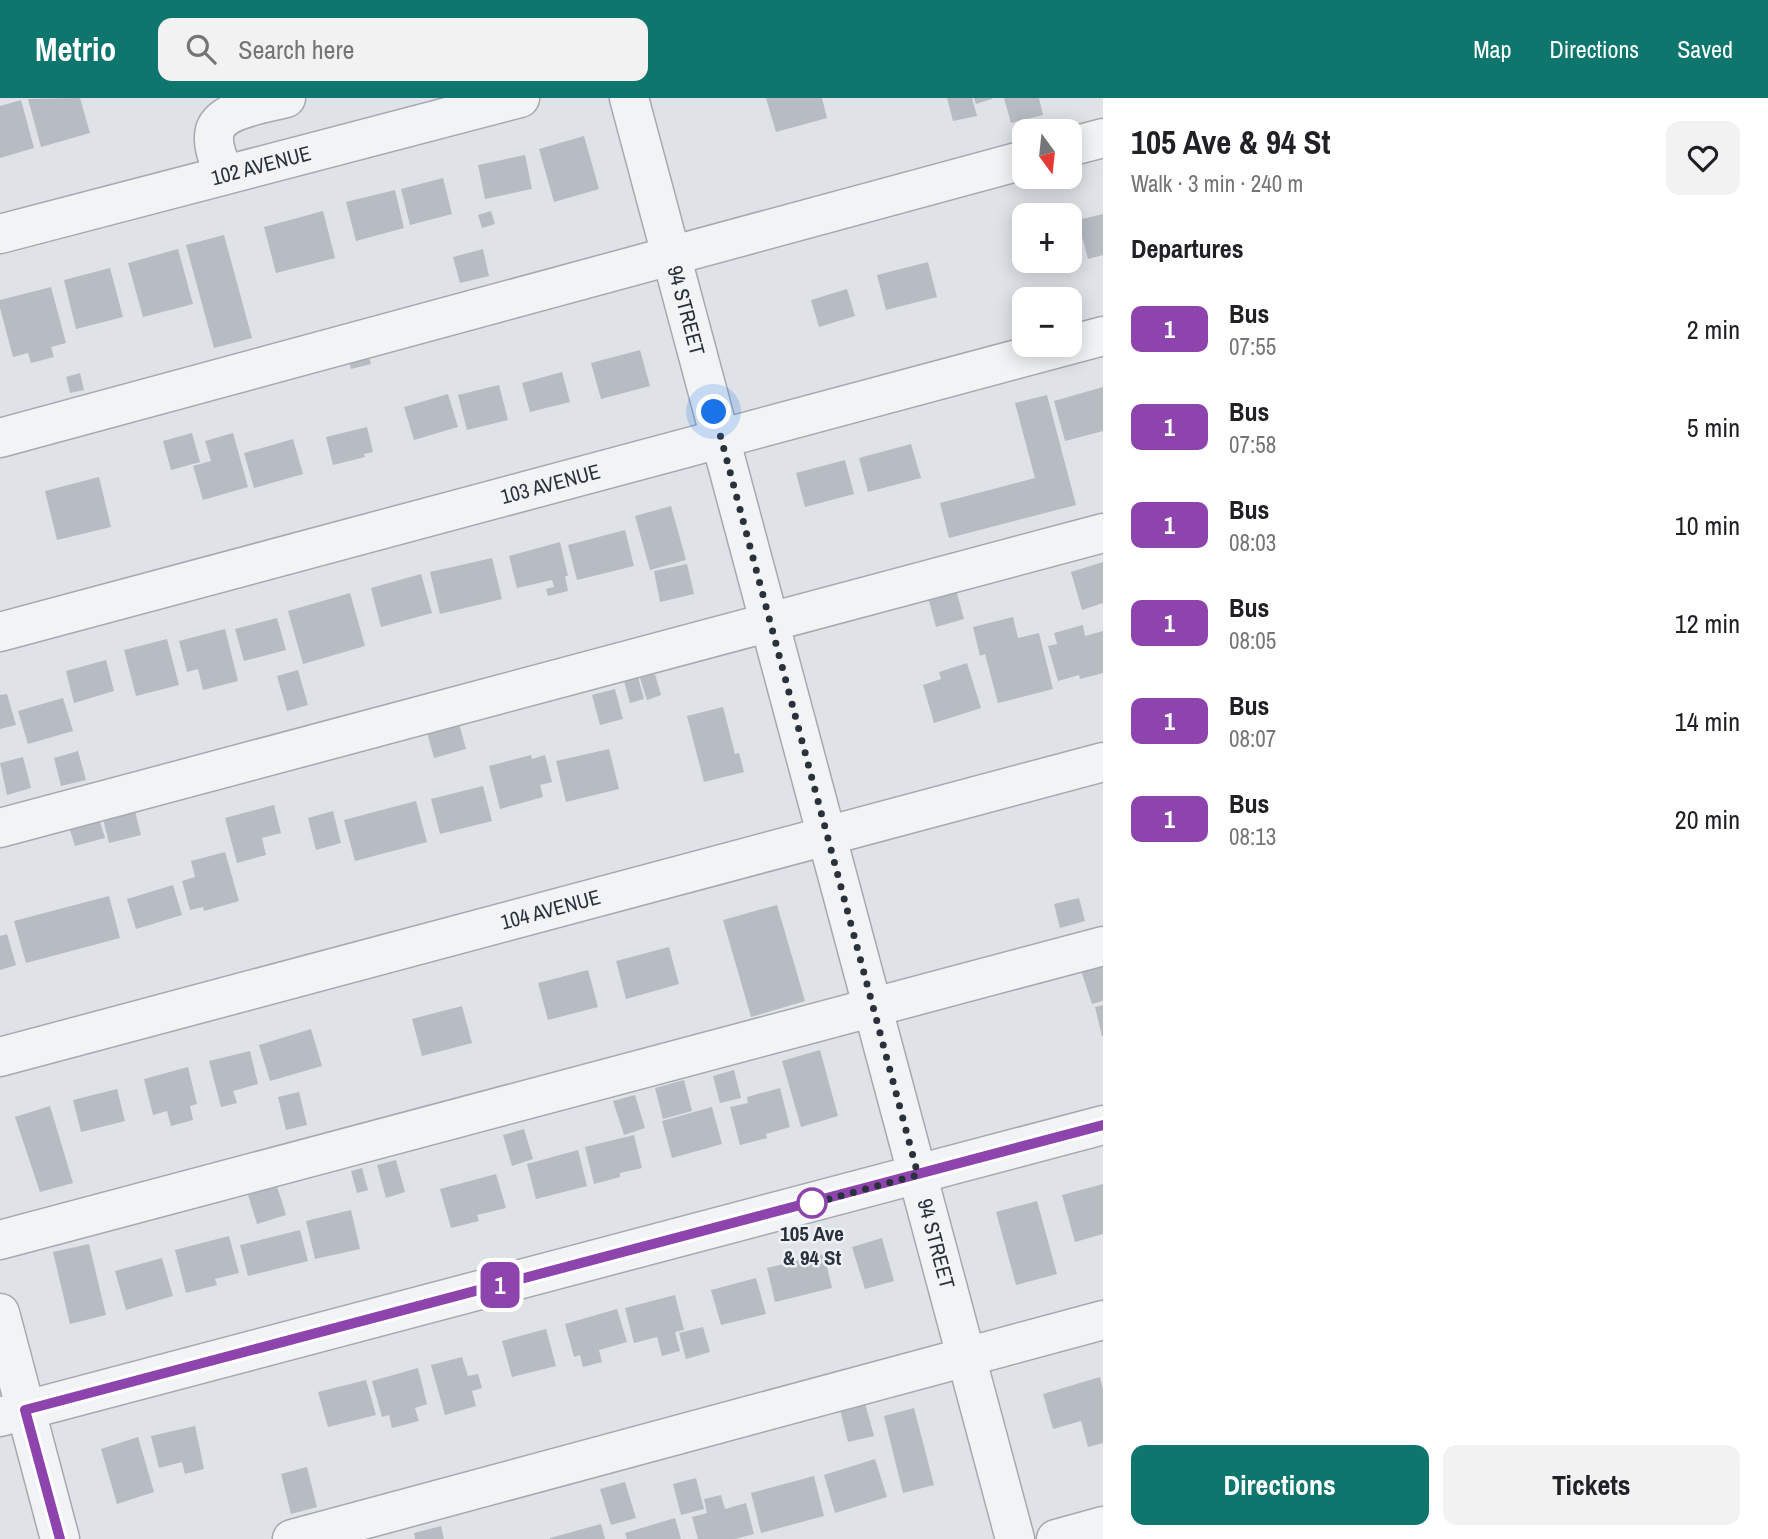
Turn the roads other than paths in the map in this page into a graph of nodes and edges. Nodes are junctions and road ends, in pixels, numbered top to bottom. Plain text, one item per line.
1 (286, 98) edge
2 (520, 98) edge
3 (629, 98) edge
4 (1103, 138) edge
5 (1082, 144) edge
6 (1012, 163) edge
7 (224, 174) junction
8 (0, 234) edge
9 (672, 254) junction
10 (1103, 336) edge
11 (0, 438) edge
12 (721, 439) junction
13 (1103, 533) edge
14 (771, 624) junction
15 (0, 632) edge
16 (1103, 762) edge
17 (0, 828) edge
18 (827, 835) junction
19 (1103, 946) edge
20 (874, 1008) junction
21 (0, 1057) edge
22 (1103, 1125) edge
23 (918, 1175) junction
24 (0, 1240) edge
25 (0, 1313) edge
26 (1103, 1320) edge
27 (967, 1356) junction
28 (13, 1414) edge
29 (1103, 1526) edge
30 (60, 1539) edge
31 (292, 1539) edge
32 (1015, 1539) edge
33 (1056, 1539) edge

1 - 7 street
2 - 7 street, 102 AVENUE
3 - 9 street, 94 STREET
4 - 5 street
6 - 9 street
7 - 8 street, 102 AVENUE
9 - 11 street
9 - 12 street, 94 STREET
10 - 12 street, 103 AVENUE
12 - 14 street, 94 STREET
12 - 15 street, 103 AVENUE
13 - 14 street
14 - 17 street
14 - 18 street, 94 STREET
16 - 18 street, 104 AVENUE
18 - 20 street, 94 STREET
18 - 21 street, 104 AVENUE
19 - 20 street
20 - 23 street, 94 STREET
20 - 24 street
22 - 23 street
23 - 27 street, 94 STREET
23 - 28 street
25 - 28 street
26 - 27 street
27 - 31 street
27 - 32 street, 94 STREET
28 - 30 street
29 - 33 street

